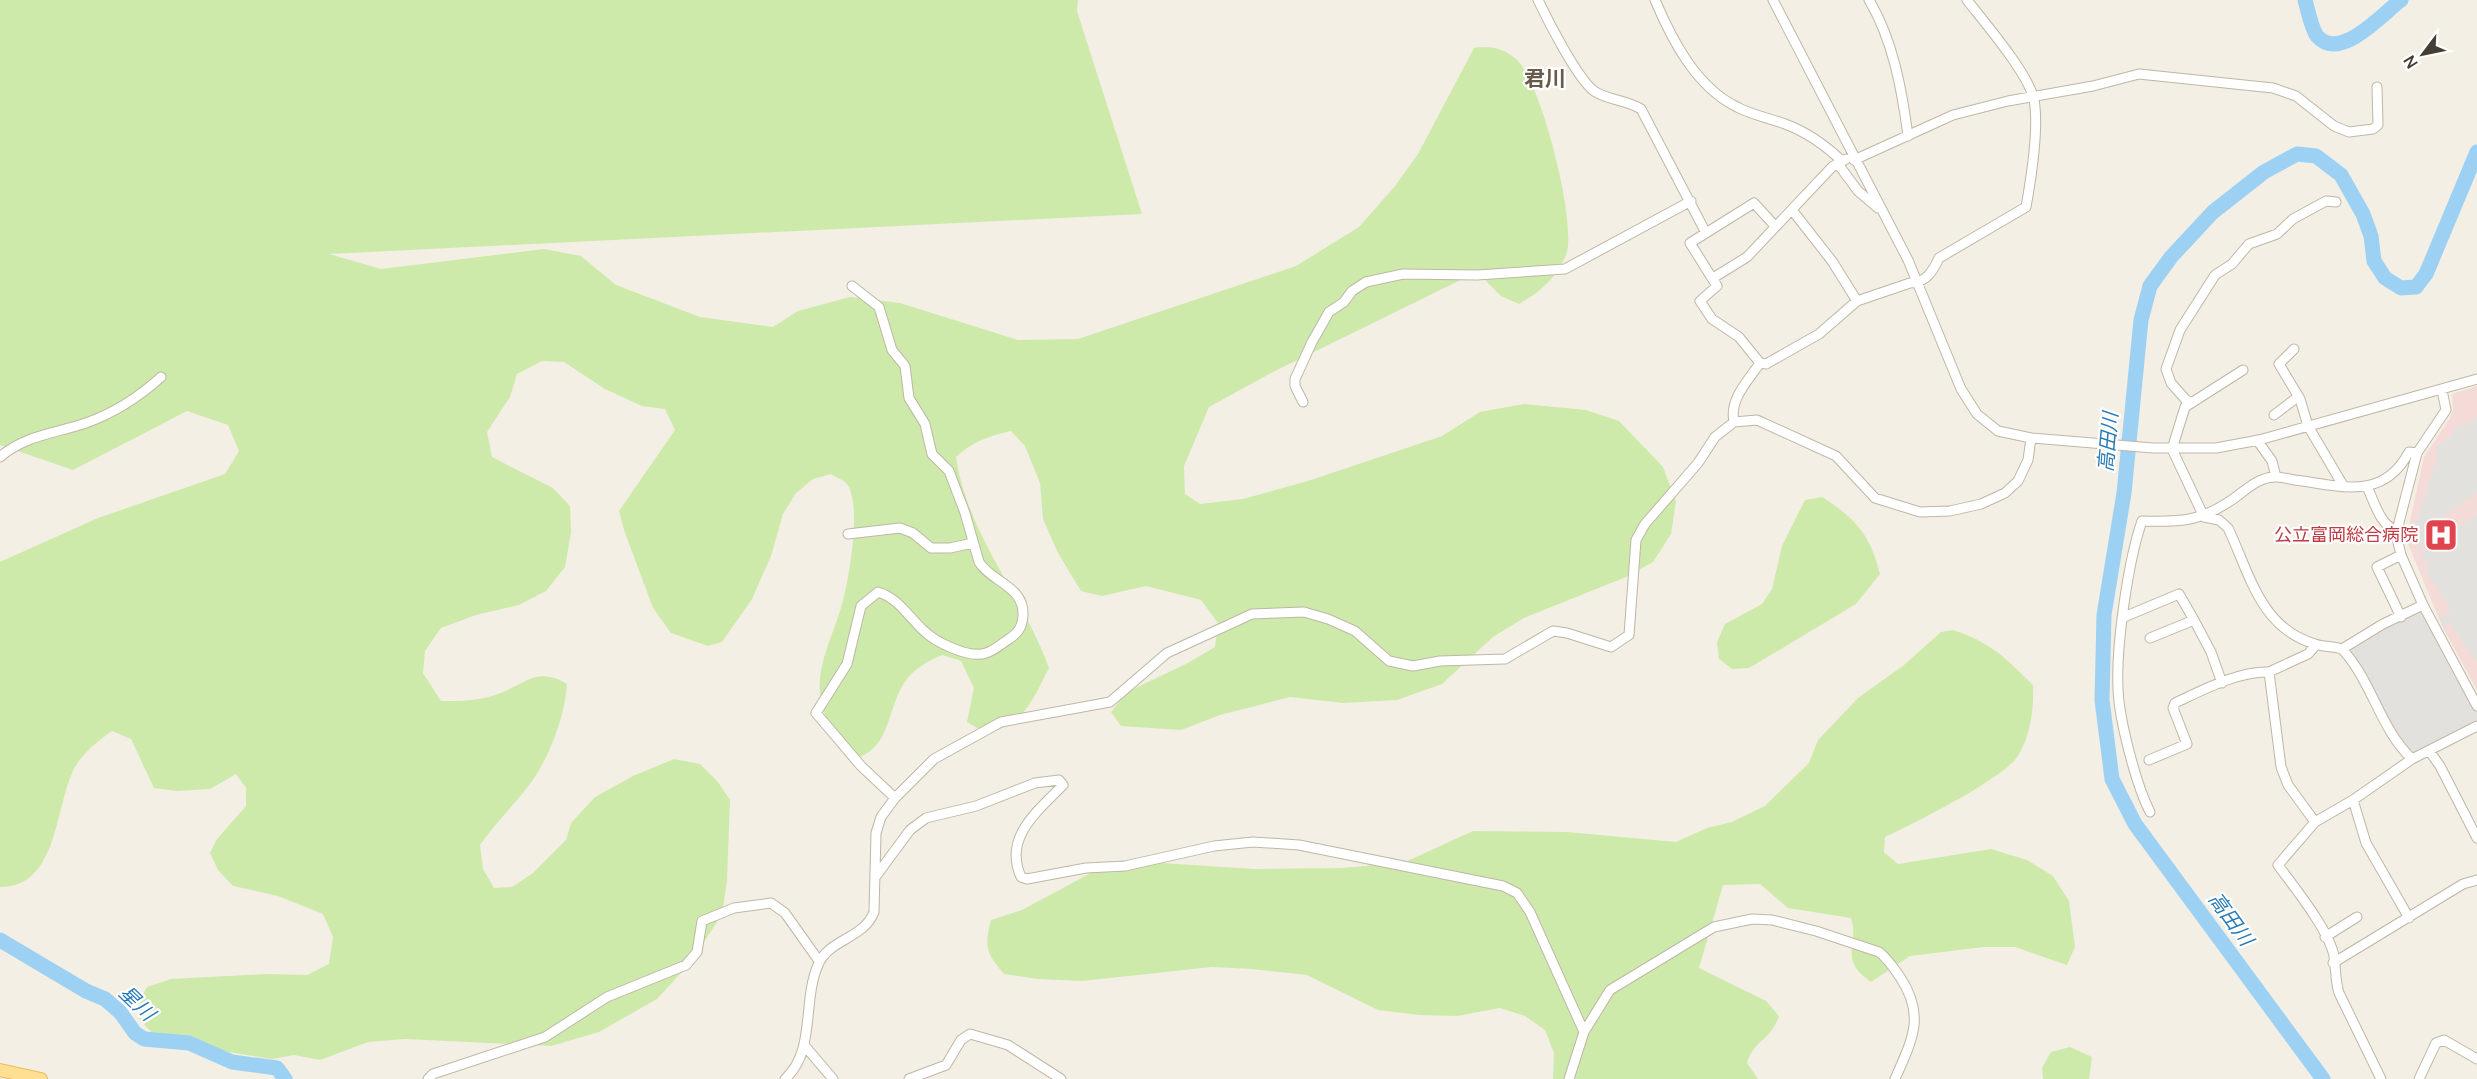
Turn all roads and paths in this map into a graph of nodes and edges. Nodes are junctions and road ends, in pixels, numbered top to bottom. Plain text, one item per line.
1 (1538, 0) edge
2 (1655, 0) edge
3 (1773, 0) edge
4 (1869, 0) edge
5 (1967, 0) edge
6 (2377, 87) dead end
7 (2034, 98) junction
8 (1908, 136) junction
9 (1853, 158) junction
10 (1840, 163) junction
11 (1691, 201) junction
12 (2336, 202) dead end
13 (1792, 210) junction
14 (1882, 211) junction
15 (1775, 226) junction
16 (1706, 233) junction
17 (1713, 278) junction
18 (1919, 283) junction
19 (852, 286) dead end
20 (1857, 301) junction
21 (2294, 349) dead end
22 (1760, 363) junction
23 (2243, 370) dead end
24 (161, 377) dead end
25 (2477, 379) edge
26 (2442, 390) junction
27 (2300, 399) junction
28 (1303, 402) dead end
29 (2193, 402) junction
30 (2274, 415) dead end
31 (1734, 422) junction
32 (2308, 426) junction
33 (2031, 438) junction
34 (2257, 440) junction
35 (2172, 449) junction
36 (2417, 453) junction
37 (0, 457) edge
38 (2276, 477) junction
39 (2344, 487) junction
40 (2367, 487) junction
41 (2204, 517) junction
42 (2397, 530) junction
43 (848, 534) dead end
44 (973, 543) junction
45 (2401, 555) junction
46 (2423, 605) junction
47 (2124, 617) junction
48 (2401, 617) junction
49 (2194, 620) junction
50 (2150, 638) dead end
51 (2316, 645) junction
52 (2342, 649) junction
53 (2269, 672) junction
54 (2222, 682) junction
55 (2477, 706) edge
56 (2477, 726) edge
57 (2430, 752) junction
58 (2412, 759) junction
59 (2149, 760) dead end
60 (895, 798) junction
61 (2353, 800) junction
62 (2150, 812) dead end
63 (2315, 822) junction
64 (2477, 838) edge
65 (875, 877) junction
66 (2477, 880) edge
67 (2357, 917) dead end
68 (2409, 918) junction
69 (2325, 937) junction
70 (819, 961) junction
71 (2333, 963) junction
72 (1584, 1032) junction
73 (804, 1045) junction
74 (2477, 1059) edge
75 (0, 1070) edge
76 (41, 1079) edge
77 (428, 1079) edge
78 (785, 1079) edge
79 (833, 1079) edge
80 (909, 1079) edge
81 (1060, 1079) edge
82 (1569, 1079) edge
83 (1895, 1079) edge
84 (2380, 1079) edge
85 (2419, 1079) edge

1 - 11 street
2 - 10 street
3 - 9 street
4 - 8 street
5 - 7 street
6 - 7 street
7 - 8 street
7 - 18 street
8 - 9 street
9 - 10 street
9 - 14 street
10 - 13 street
10 - 14 street
11 - 16 street
11 - 28 street
12 - 29 street
13 - 15 street
13 - 20 street
14 - 18 street
15 - 16 street
15 - 17 street
16 - 17 street
17 - 22 street
18 - 20 street
18 - 33 street
19 - 44 street
20 - 22 street
21 - 27 street
22 - 31 street
23 - 29 street
24 - 37 street
25 - 26 street
26 - 32 street
26 - 36 street
27 - 30 street
27 - 32 street
29 - 35 street
31 - 33 street
31 - 60 street
32 - 34 street
32 - 39 street
33 - 35 street
34 - 35 street
34 - 38 street
35 - 41 street
36 - 40 street
36 - 42 street
38 - 39 street
38 - 41 street
39 - 40 street
40 - 42 street
41 - 47 street
41 - 51 street
42 - 45 street
43 - 44 street
44 - 60 street
45 - 46 street
45 - 48 street
46 - 48 street
46 - 55 street
47 - 49 street
47 - 62 street
48 - 52 street
49 - 50 street
49 - 54 street
51 - 52 street
51 - 53 street
52 - 58 street
53 - 54 street
53 - 63 street
54 - 59 street
56 - 57 street
57 - 58 street
57 - 64 street
58 - 61 street
60 - 65 street
61 - 63 street
61 - 68 street
63 - 69 street
65 - 70 street
65 - 72 street
66 - 68 street
67 - 69 street
68 - 71 street
69 - 71 street
70 - 73 street
70 - 77 street
71 - 84 street
72 - 82 street
72 - 83 street
73 - 78 street
73 - 79 street
74 - 85 street
75 - 76 main road
80 - 81 street

